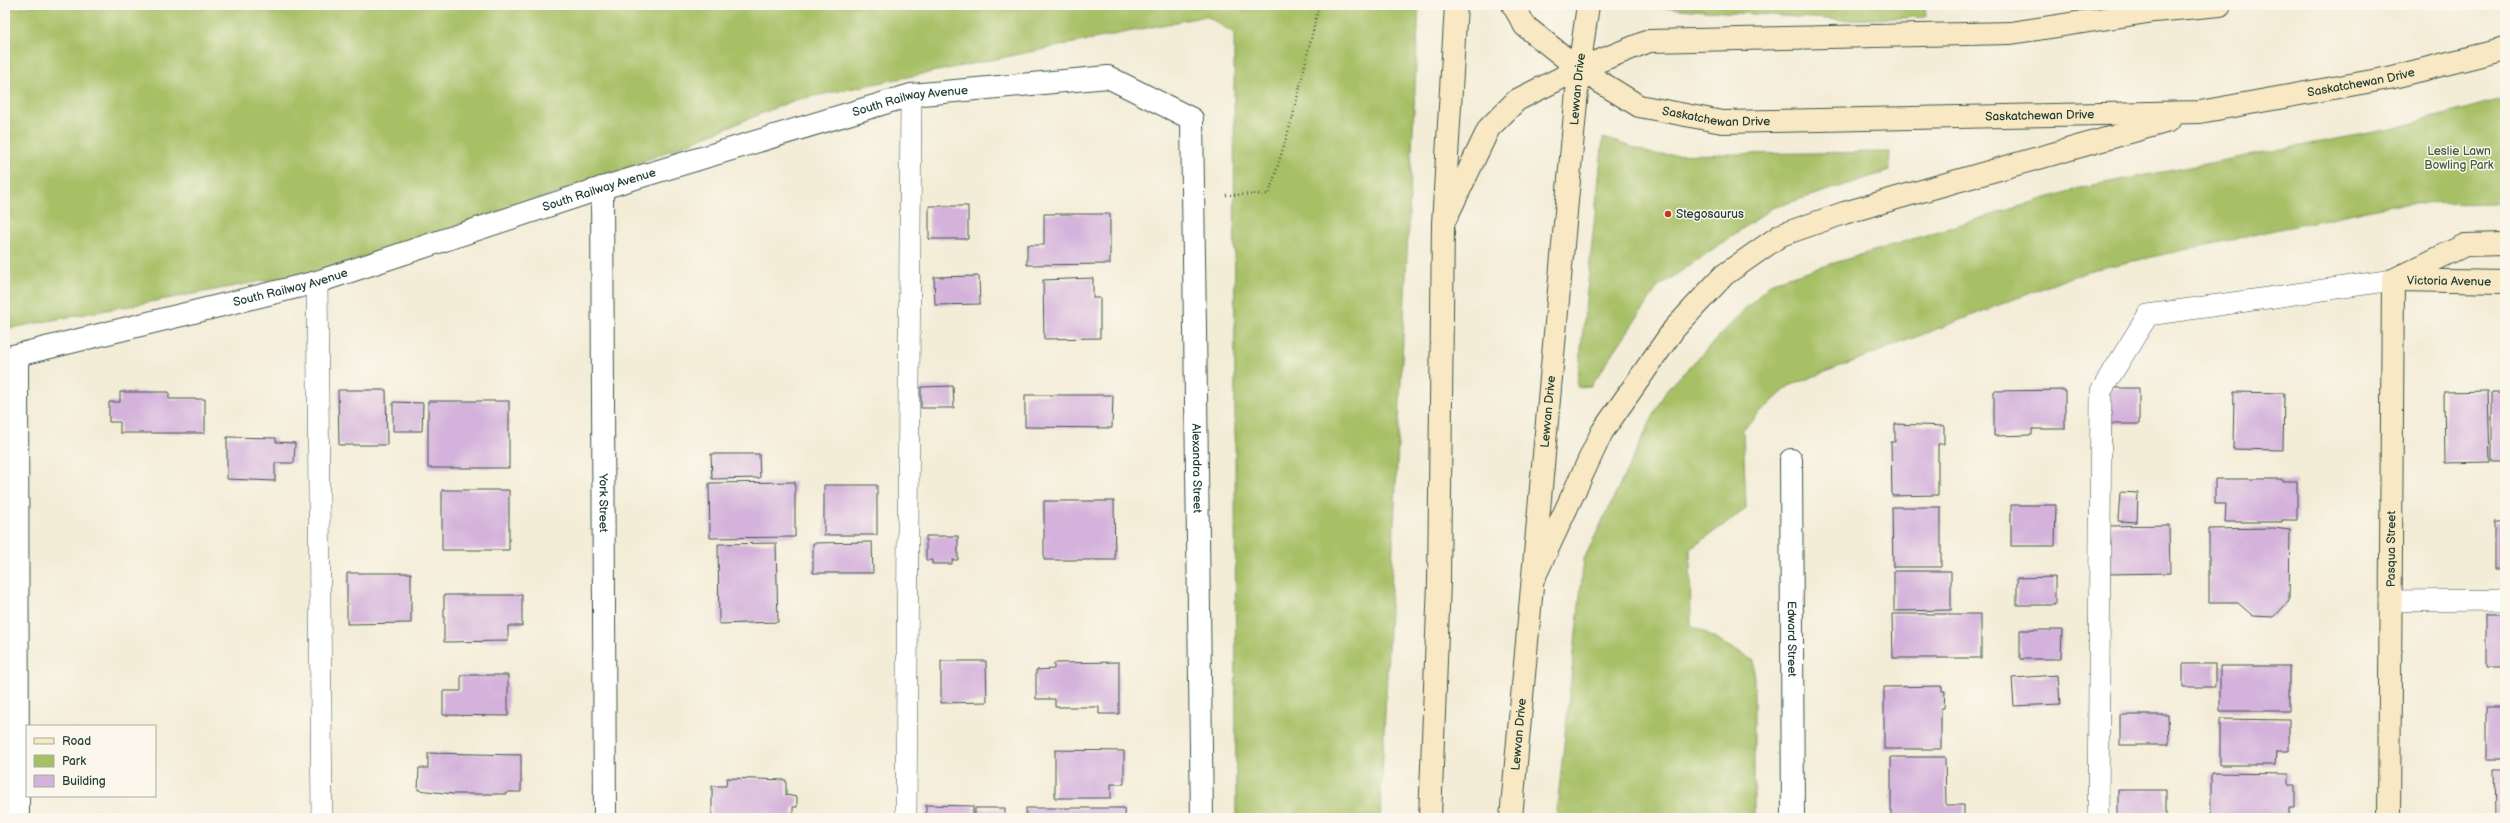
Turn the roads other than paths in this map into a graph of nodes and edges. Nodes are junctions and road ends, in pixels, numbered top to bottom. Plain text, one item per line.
1 (1456, 5) edge
2 (1513, 5) edge
3 (1588, 5) edge
4 (2124, 5) edge
5 (2220, 5) edge
6 (2154, 11) junction
7 (2505, 49) edge
8 (1579, 69) junction
9 (911, 95) junction
10 (2200, 112) junction
11 (1192, 119) joint
12 (602, 188) junction
13 (1443, 224) junction
14 (2505, 244) edge
15 (2393, 280) junction
16 (317, 282) junction
17 (2505, 282) edge
18 (11, 357) edge
19 (1791, 460) dead end
20 (1533, 580) junction
21 (2390, 600) junction
22 (2505, 600) edge
23 (18, 818) edge
24 (322, 818) edge
25 (606, 818) edge
26 (906, 818) edge
27 (1202, 818) edge
28 (1430, 818) edge
29 (1511, 818) edge
30 (1793, 818) edge
31 (2098, 818) edge
32 (2389, 818) edge

1 - 13 main road
2 - 8 main road, Saskatchewan Drive
3 - 8 main road, Lewvan Drive
4 - 6 main road
5 - 6 main road
6 - 8 main road
7 - 10 main road, Saskatchewan Drive
8 - 10 main road, Saskatchewan Drive
8 - 13 main road
8 - 20 main road, Lewvan Drive
9 - 11 street, South Railway Avenue
9 - 12 street, South Railway Avenue
9 - 26 lane
10 - 20 main road
11 - 27 street, Alexandra Street
12 - 16 street, South Railway Avenue
12 - 25 street, York Street
13 - 28 main road
14 - 15 main road, Victoria Avenue
15 - 17 main road, Victoria Avenue
15 - 21 main road, Pasqua Street
15 - 31 lane
16 - 18 street, South Railway Avenue
16 - 24 lane
18 - 23 street
19 - 30 street, Edward Street
20 - 29 main road, Lewvan Drive
21 - 22 lane
21 - 32 main road, Pasqua Street

